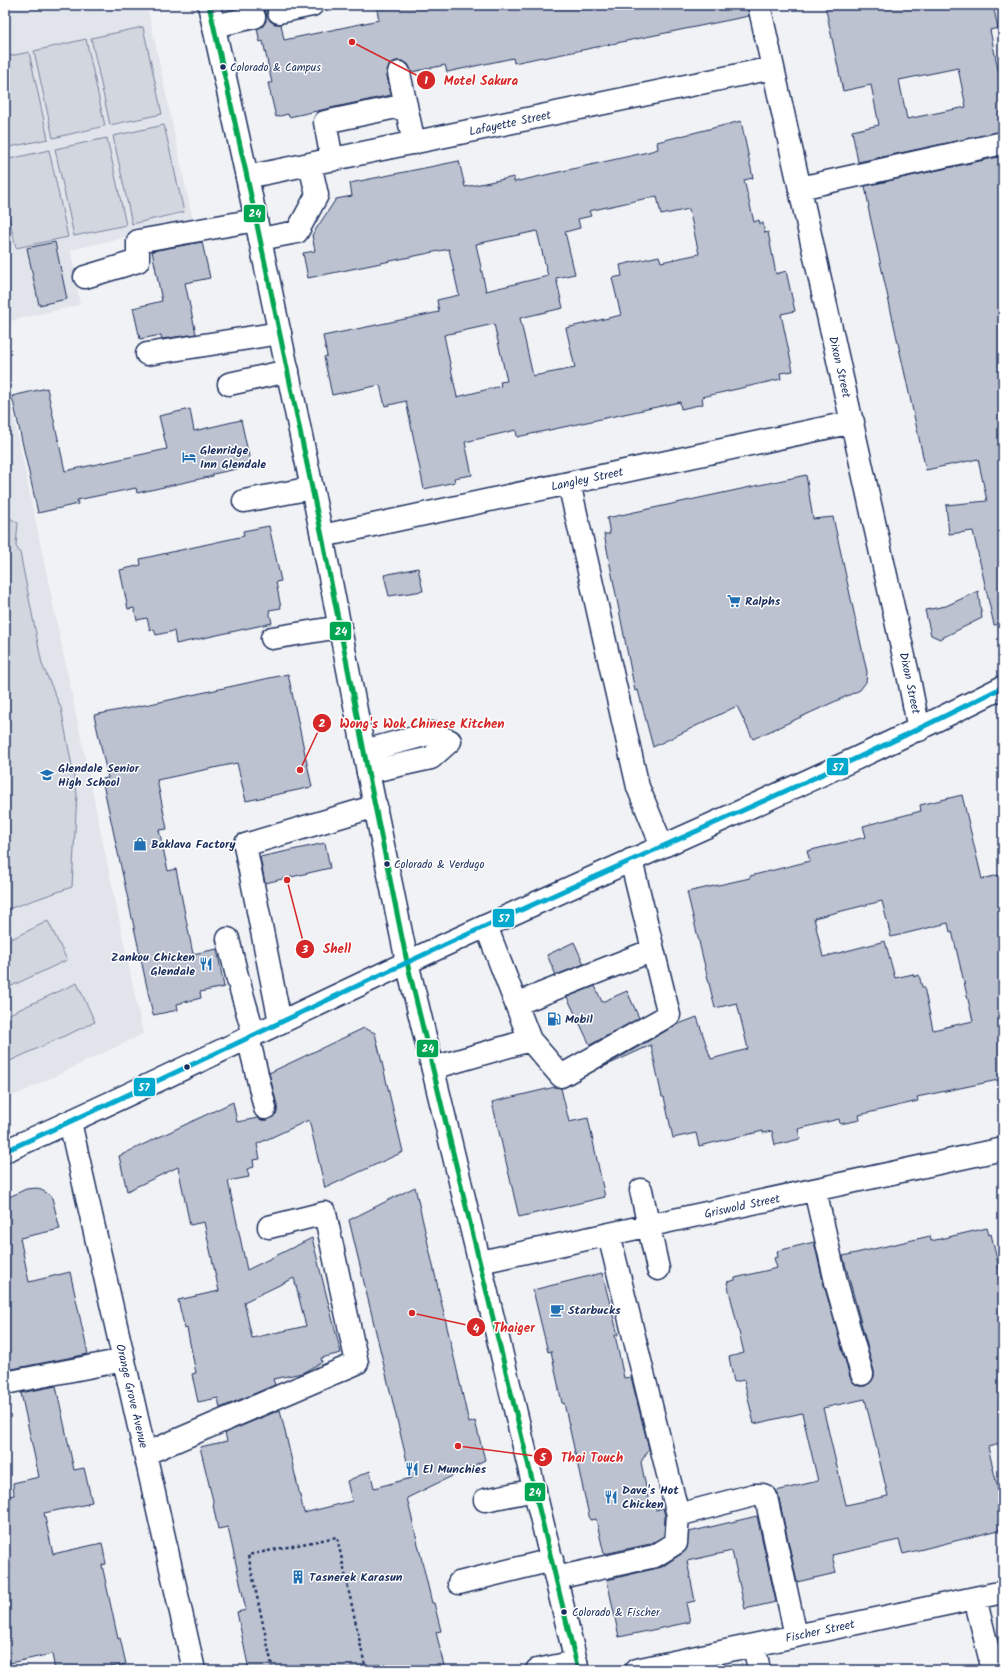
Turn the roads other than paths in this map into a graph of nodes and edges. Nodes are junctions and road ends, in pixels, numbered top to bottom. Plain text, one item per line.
1 (209, 5) edge
2 (312, 5) edge
3 (763, 6) edge
4 (279, 12) dead end
5 (254, 17) dead end
6 (214, 26) junction
7 (773, 68) junction
8 (400, 73) dead end
9 (406, 105) junction
10 (414, 143) junction
11 (1003, 143) edge
12 (332, 160) junction
13 (310, 164) junction
14 (247, 178) junction
15 (800, 188) junction
16 (258, 230) junction
17 (85, 277) dead end
18 (280, 333) junction
19 (147, 354) dead end
20 (288, 371) junction
21 (229, 384) dead end
22 (852, 422) junction
23 (569, 483) junction
24 (312, 488) junction
25 (244, 501) dead end
26 (322, 536) junction
27 (340, 627) junction
28 (272, 638) dead end
29 (1003, 687) edge
30 (919, 730) junction
31 (364, 751) junction
32 (368, 772) junction
33 (376, 806) junction
34 (662, 846) junction
35 (631, 860) junction
36 (486, 926) junction
37 (228, 940) dead end
38 (653, 950) junction
39 (407, 962) junction
40 (516, 1004) junction
41 (280, 1022) junction
42 (251, 1036) junction
43 (530, 1040) junction
44 (432, 1068) junction
45 (265, 1108) dead end
46 (70, 1122) junction
47 (1003, 1149) edge
48 (5, 1151) edge
49 (641, 1190) dead end
50 (814, 1190) junction
51 (648, 1226) junction
52 (269, 1227) dead end
53 (609, 1235) junction
54 (480, 1262) junction
55 (658, 1270) dead end
56 (124, 1360) junction
57 (862, 1374) dead end
58 (5, 1383) edge
59 (145, 1454) junction
60 (535, 1490) junction
61 (485, 1500) dead end
62 (678, 1515) junction
63 (554, 1569) junction
64 (459, 1583) dead end
65 (1003, 1592) edge
66 (974, 1598) junction
67 (796, 1636) junction
68 (754, 1645) junction
69 (577, 1666) edge
70 (194, 1670) edge
71 (537, 1670) edge
72 (636, 1670) edge
73 (759, 1670) edge
74 (993, 1670) edge

1 - 6 street
2 - 4 street
3 - 7 street, Dixon Street
5 - 6 street
6 - 14 street
7 - 10 street, Lafayette Street
7 - 15 street, Dixon Street
8 - 9 street
9 - 10 street
9 - 12 street
10 - 12 street, Lafayette Street
11 - 15 street
12 - 13 street, Lafayette Street
13 - 14 street, Lafayette Street
13 - 16 street
14 - 16 street
15 - 22 street, Dixon Street
16 - 17 street
16 - 18 street
18 - 19 street
18 - 20 street
20 - 21 street
20 - 24 street
22 - 23 street, Langley Street
22 - 30 street, Dixon Street
23 - 26 street, Langley Street
23 - 34 street
24 - 25 street
24 - 26 street
26 - 27 street
27 - 28 street
27 - 31 street
29 - 30 street
30 - 34 street
31 - 32 street
31 - 32 street
32 - 33 street
33 - 39 street
33 - 41 street
34 - 35 street
35 - 36 street
35 - 38 street
36 - 39 street
36 - 40 street
37 - 42 street
38 - 40 street
38 - 43 street
39 - 41 street
39 - 44 street
40 - 43 street
41 - 42 street
42 - 45 street
42 - 46 street
43 - 44 street
44 - 54 street
46 - 48 street
46 - 56 street, Orange Grove Avenue
47 - 50 street, Griswold Street
49 - 51 street
50 - 51 street, Griswold Street
50 - 57 street
51 - 53 street, Griswold Street
51 - 55 street
52 - 59 street
53 - 54 street, Griswold Street
53 - 62 street
54 - 60 street
56 - 58 street
56 - 59 street, Orange Grove Avenue
59 - 70 street, Orange Grove Avenue
60 - 61 street
60 - 63 street
62 - 63 street
62 - 67 street
63 - 64 street
63 - 69 street
65 - 66 street, Fischer Street
66 - 67 street, Fischer Street
66 - 74 street
67 - 68 street, Fischer Street
68 - 72 street, Fischer Street
68 - 73 street
69 - 71 street

